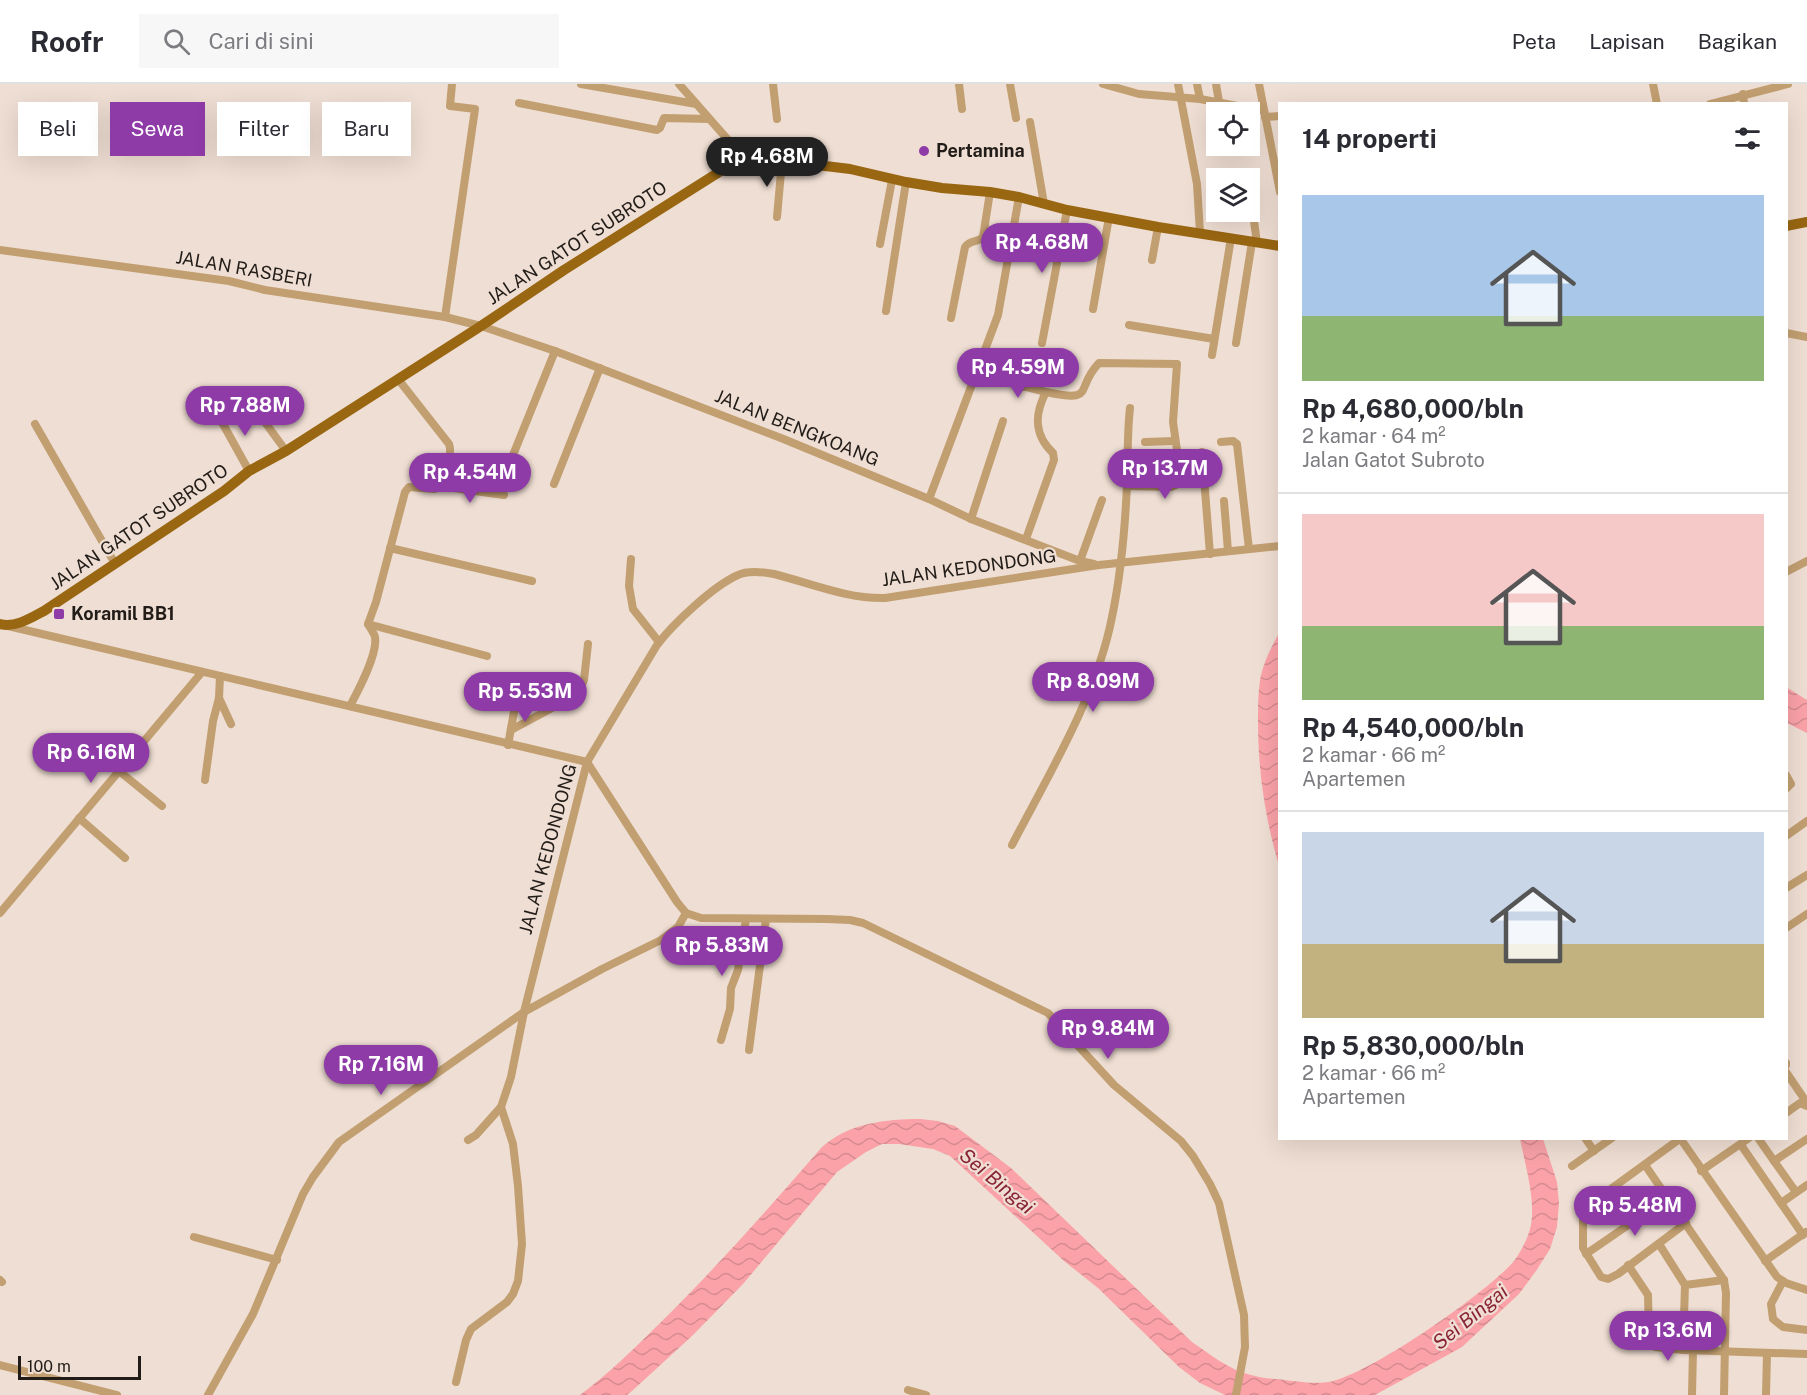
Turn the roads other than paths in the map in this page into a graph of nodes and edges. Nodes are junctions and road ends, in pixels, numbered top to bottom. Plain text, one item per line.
1 (452, 84) edge
2 (581, 84) edge
3 (679, 84) edge
4 (773, 84) edge
5 (959, 84) edge
6 (1010, 84) edge
7 (1103, 84) edge
8 (1178, 84) edge
9 (1197, 84) edge
10 (1216, 84) edge
11 (1259, 84) edge
12 (1653, 84) edge
13 (1788, 84) edge
14 (1114, 86) edge
15 (1761, 87) edge
16 (1743, 94) junction
17 (1180, 96) junction
18 (1200, 99) junction
19 (1219, 102) joint
20 (1657, 102) edge
21 (1717, 102) edge
22 (1744, 102) edge
23 (519, 103) dead end
24 (696, 104) junction
25 (962, 109) dead end
26 (1260, 113) edge
27 (1264, 114) junction
28 (1278, 116) edge
29 (709, 118) junction
30 (1016, 118) dead end
31 (777, 119) dead end
32 (1030, 122) dead end
33 (742, 157) junction
34 (782, 161) junction
35 (892, 180) junction
36 (906, 182) junction
37 (1278, 182) edge
38 (990, 192) junction
39 (1019, 197) junction
40 (1044, 204) junction
41 (1067, 210) junction
42 (777, 217) dead end
43 (1108, 217) junction
44 (1253, 222) edge
45 (1807, 222) edge
46 (1788, 226) edge
47 (1158, 227) junction
48 (1200, 234) junction
49 (1230, 238) junction
50 (1255, 243) junction
51 (880, 244) dead end
52 (1278, 246) edge
53 (0, 250) edge
54 (1152, 260) dead end
55 (1094, 309) dead end
56 (886, 311) dead end
57 (445, 317) junction
58 (951, 318) dead end
59 (1129, 325) dead end
60 (481, 326) junction
61 (1788, 333) edge
62 (1807, 337) edge
63 (1214, 339) junction
64 (1042, 343) dead end
65 (1236, 343) dead end
66 (555, 351) junction
67 (1212, 355) dead end
68 (1029, 358) dead end
69 (600, 368) junction
70 (398, 379) junction
71 (998, 380) dead end
72 (1023, 387) junction
73 (1046, 392) junction
74 (251, 404) dead end
75 (1130, 408) dead end
76 (218, 415) dead end
77 (1003, 421) dead end
78 (35, 424) dead end
79 (1174, 441) junction
80 (1145, 442) dead end
81 (1221, 442) dead end
82 (286, 451) junction
83 (1202, 452) dead end
84 (509, 465) dead end
85 (249, 471) junction
86 (1181, 474) junction
87 (1204, 476) junction
88 (554, 484) dead end
89 (438, 486) junction
90 (1127, 486) junction
91 (504, 495) dead end
92 (928, 499) junction
93 (1102, 500) dead end
94 (1224, 501) dead end
95 (971, 519) junction
96 (1026, 539) junction
97 (1278, 546) edge
98 (390, 548) junction
99 (1249, 549) junction
100 (1228, 550) junction
101 (1210, 554) junction
102 (631, 559) dead end
103 (1080, 561) junction
104 (1807, 561) edge
105 (114, 562) junction
106 (1120, 563) junction
107 (1100, 565) junction
108 (1788, 571) edge
109 (532, 581) dead end
110 (368, 624) junction
111 (4, 625) edge
112 (659, 642) junction
113 (588, 644) dead end
114 (487, 656) dead end
115 (202, 672) junction
116 (220, 676) junction
117 (525, 693) dead end
118 (219, 698) junction
119 (350, 706) junction
120 (231, 724) dead end
121 (510, 730) junction
122 (508, 745) junction
123 (587, 762) junction
124 (119, 771) junction
125 (205, 780) dead end
126 (162, 806) dead end
127 (79, 818) junction
128 (1807, 821) edge
129 (1788, 835) edge
130 (1012, 845) dead end
131 (124, 858) dead end
132 (1807, 875) edge
133 (1788, 887) edge
134 (0, 913) edge
135 (686, 913) junction
136 (1807, 914) edge
137 (746, 919) junction
138 (766, 919) junction
139 (1788, 927) edge
140 (524, 1012) junction
141 (721, 1040) dead end
142 (749, 1050) dead end
143 (1788, 1075) edge
144 (1807, 1105) edge
145 (501, 1107) junction
146 (1788, 1112) edge
147 (1807, 1139) edge
148 (468, 1140) dead end
149 (1586, 1140) edge
150 (1609, 1140) edge
151 (1679, 1140) edge
152 (1681, 1140) edge
153 (1746, 1140) edge
154 (1759, 1140) edge
155 (1741, 1144) junction
156 (1594, 1151) junction
157 (1774, 1161) junction
158 (1645, 1165) junction
159 (1572, 1166) dead end
160 (1701, 1172) junction
161 (1807, 1185) edge
162 (1796, 1192) junction
163 (1669, 1197) junction
164 (1781, 1203) junction
165 (1686, 1223) junction
166 (1805, 1233) edge
167 (194, 1237) dead end
168 (1659, 1244) junction
169 (1586, 1254) junction
170 (277, 1260) junction
171 (1765, 1261) junction
172 (1628, 1265) junction
173 (1724, 1280) junction
174 (1783, 1281) junction
175 (1685, 1285) junction
176 (1807, 1290) edge
177 (1807, 1330) edge
178 (1683, 1350) junction
179 (1693, 1350) junction
180 (1725, 1351) junction
181 (1767, 1353) junction
182 (1807, 1354) edge
183 (0, 1365) edge
184 (456, 1382) dead end
185 (908, 1390) dead end
186 (117, 1395) edge
187 (208, 1395) edge
188 (926, 1395) edge
189 (1236, 1395) edge
190 (1692, 1395) edge
191 (1724, 1395) edge
192 (1766, 1395) edge

1 - 57 street
2 - 24 street
3 - 24 street
4 - 31 street
5 - 25 street
6 - 30 street
7 - 14 street
8 - 17 street
9 - 18 street
10 - 19 street
11 - 27 street
12 - 20 street
13 - 15 street
14 - 17 street
15 - 16 street
16 - 21 street
16 - 22 street
17 - 18 street
17 - 48 street
18 - 19 street
23 - 29 street
24 - 29 street
26 - 27 street
27 - 28 street
27 - 37 street
29 - 33 street
32 - 40 street
33 - 34 main road
33 - 60 main road, JALAN GATOT SUBROTO
34 - 35 main road
34 - 42 street
35 - 36 main road
35 - 51 street
36 - 38 main road
36 - 56 street
38 - 39 main road
38 - 58 street
39 - 40 main road
39 - 92 street
40 - 41 main road
41 - 43 main road
41 - 64 street
43 - 47 main road
43 - 55 street
44 - 50 street
45 - 46 main road
47 - 48 main road
47 - 54 street
48 - 49 main road
49 - 50 main road
49 - 63 street
50 - 52 main road
50 - 65 street
53 - 57 street, JALAN RASBERI
57 - 60 street, JALAN RASBERI
59 - 63 street
60 - 66 street, JALAN BENGKOANG
60 - 70 main road, JALAN GATOT SUBROTO
61 - 62 street
63 - 67 street
66 - 69 street, JALAN BENGKOANG
66 - 84 street
68 - 72 street
69 - 88 street
69 - 92 street, JALAN BENGKOANG
70 - 82 main road, JALAN GATOT SUBROTO
70 - 89 street
71 - 72 street
72 - 73 street
73 - 79 street
73 - 96 street
74 - 82 street
75 - 90 street
76 - 85 street
77 - 95 street
78 - 105 street
79 - 80 street
79 - 86 street
81 - 99 street
82 - 85 main road, JALAN GATOT SUBROTO
83 - 87 street
85 - 105 main road, JALAN GATOT SUBROTO
86 - 87 street
86 - 90 street
87 - 101 street
89 - 91 street
89 - 98 street
90 - 106 street
92 - 95 street, JALAN BENGKOANG
93 - 103 street
94 - 100 street
95 - 96 street, JALAN BENGKOANG
96 - 103 street, JALAN BENGKOANG
97 - 99 street, JALAN KEDONDONG
98 - 109 street
98 - 110 street
99 - 100 street, JALAN KEDONDONG
100 - 101 street, JALAN KEDONDONG
101 - 106 street, JALAN KEDONDONG
102 - 112 street
103 - 107 street, JALAN BENGKOANG
104 - 108 street
105 - 111 main road, JALAN GATOT SUBROTO
106 - 107 street, JALAN KEDONDONG
106 - 130 street
107 - 112 street, JALAN KEDONDONG
110 - 114 street
110 - 119 street
111 - 115 street
112 - 123 street, JALAN KEDONDONG
113 - 121 street
115 - 116 street
115 - 124 street
116 - 118 street
116 - 119 street
117 - 121 street
118 - 120 street
118 - 125 street
119 - 122 street
121 - 122 street
122 - 123 street
123 - 135 street
123 - 140 street, JALAN KEDONDONG
124 - 126 street
124 - 127 street
127 - 131 street
127 - 134 street
128 - 129 street
132 - 133 street
135 - 137 street
135 - 140 street
136 - 139 street
137 - 138 street
137 - 141 street
138 - 142 street
138 - 189 street
140 - 145 street, JALAN KEDONDONG
140 - 170 street
143 - 144 street
144 - 146 street
145 - 148 street
145 - 184 street
147 - 157 street
149 - 156 street
150 - 156 street
151 - 158 street
152 - 160 street
153 - 155 street
154 - 157 street
155 - 160 street
155 - 164 street
156 - 159 street
157 - 162 street
158 - 163 street
158 - 169 street
160 - 171 street
161 - 162 street
162 - 164 street
163 - 165 street
163 - 169 street
164 - 166 street
165 - 168 street
165 - 173 street
166 - 171 street
167 - 170 street
168 - 172 street
168 - 175 street
169 - 172 street
170 - 187 street
171 - 174 street
172 - 178 street
173 - 175 street
173 - 180 street
174 - 176 street
174 - 177 street
175 - 178 street
178 - 179 street
179 - 180 street
179 - 190 street
180 - 181 street
180 - 191 street
181 - 182 street
181 - 192 street
183 - 186 street
185 - 188 street

